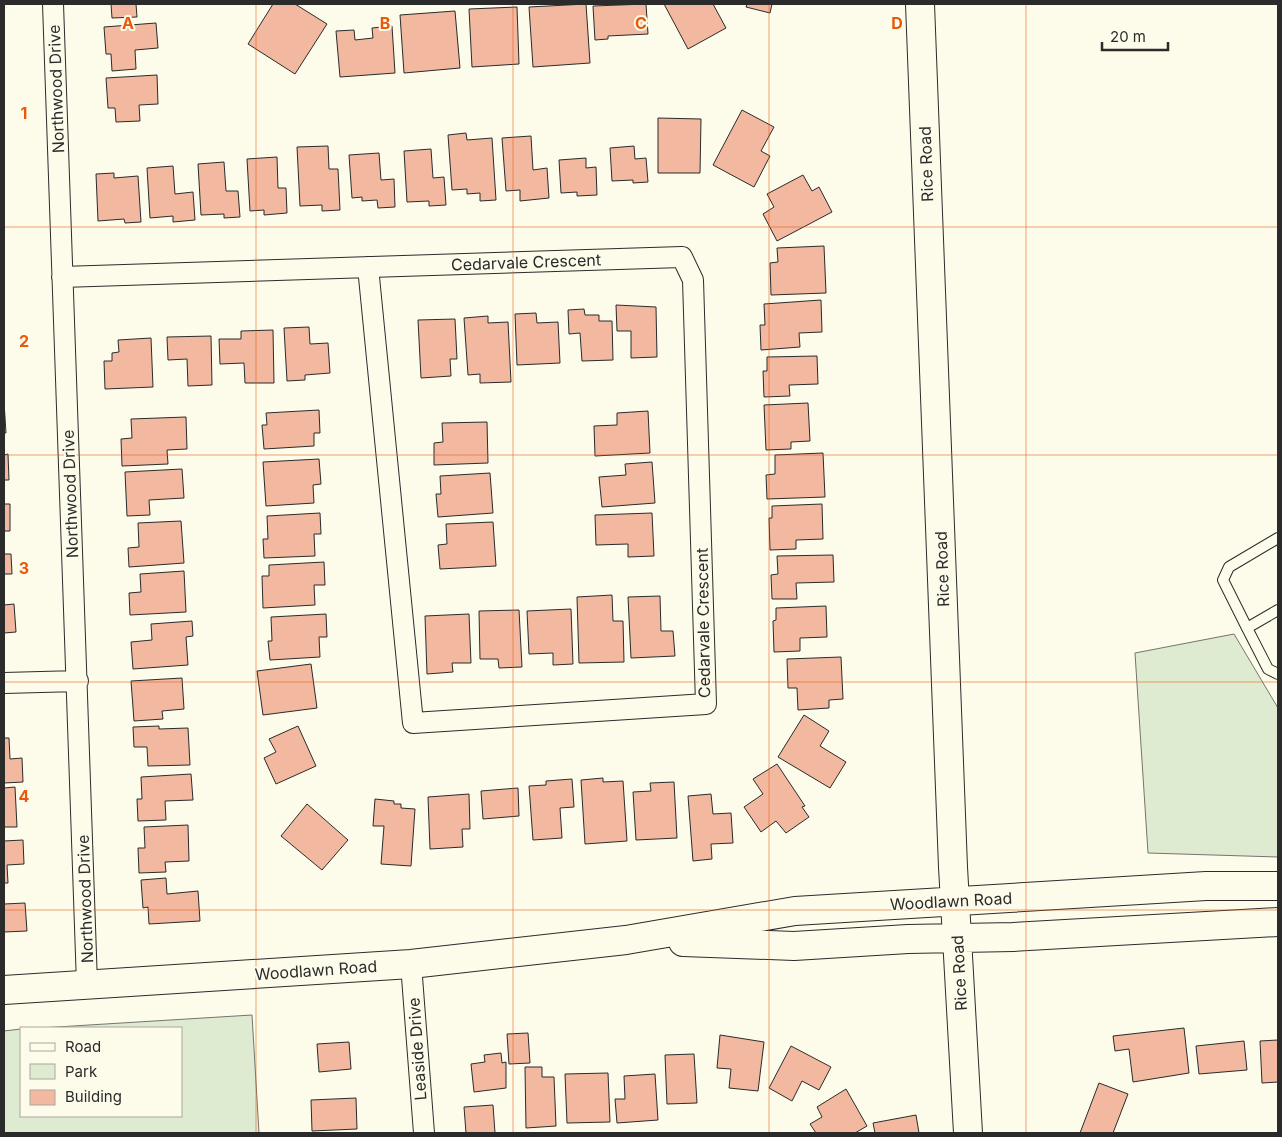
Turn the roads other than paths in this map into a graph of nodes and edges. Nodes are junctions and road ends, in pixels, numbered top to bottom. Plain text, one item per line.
1 (53, 4) edge
2 (920, 4) edge
3 (368, 267) junction
4 (62, 277) junction
5 (1278, 538) edge
6 (1278, 610) edge
7 (1247, 628) junction
8 (1278, 674) edge
9 (78, 681) junction
10 (4, 683) edge
11 (1278, 886) edge
12 (955, 901) junction
13 (1278, 922) edge
14 (957, 938) junction
15 (626, 940) junction
16 (411, 964) junction
17 (87, 984) junction
18 (4, 990) edge
19 (424, 1133) edge
20 (968, 1133) edge

1 - 4 street, Northwood Drive
2 - 12 main road, Rice Road
3 - 3 street, Cedarvale Crescent
3 - 4 street, Cedarvale Crescent
4 - 9 street, Northwood Drive
5 - 7 lane
6 - 7 lane
7 - 8 lane
9 - 10 street
9 - 17 street, Northwood Drive
11 - 12 main road, Woodlawn Road
12 - 14 main road, Rice Road
12 - 15 main road, Woodlawn Road
13 - 14 main road, Woodlawn Road
14 - 15 main road, Woodlawn Road
14 - 20 main road, Rice Road
15 - 16 main road, Woodlawn Road
16 - 17 main road, Woodlawn Road
16 - 19 street, Leaside Drive
17 - 18 main road, Woodlawn Road

